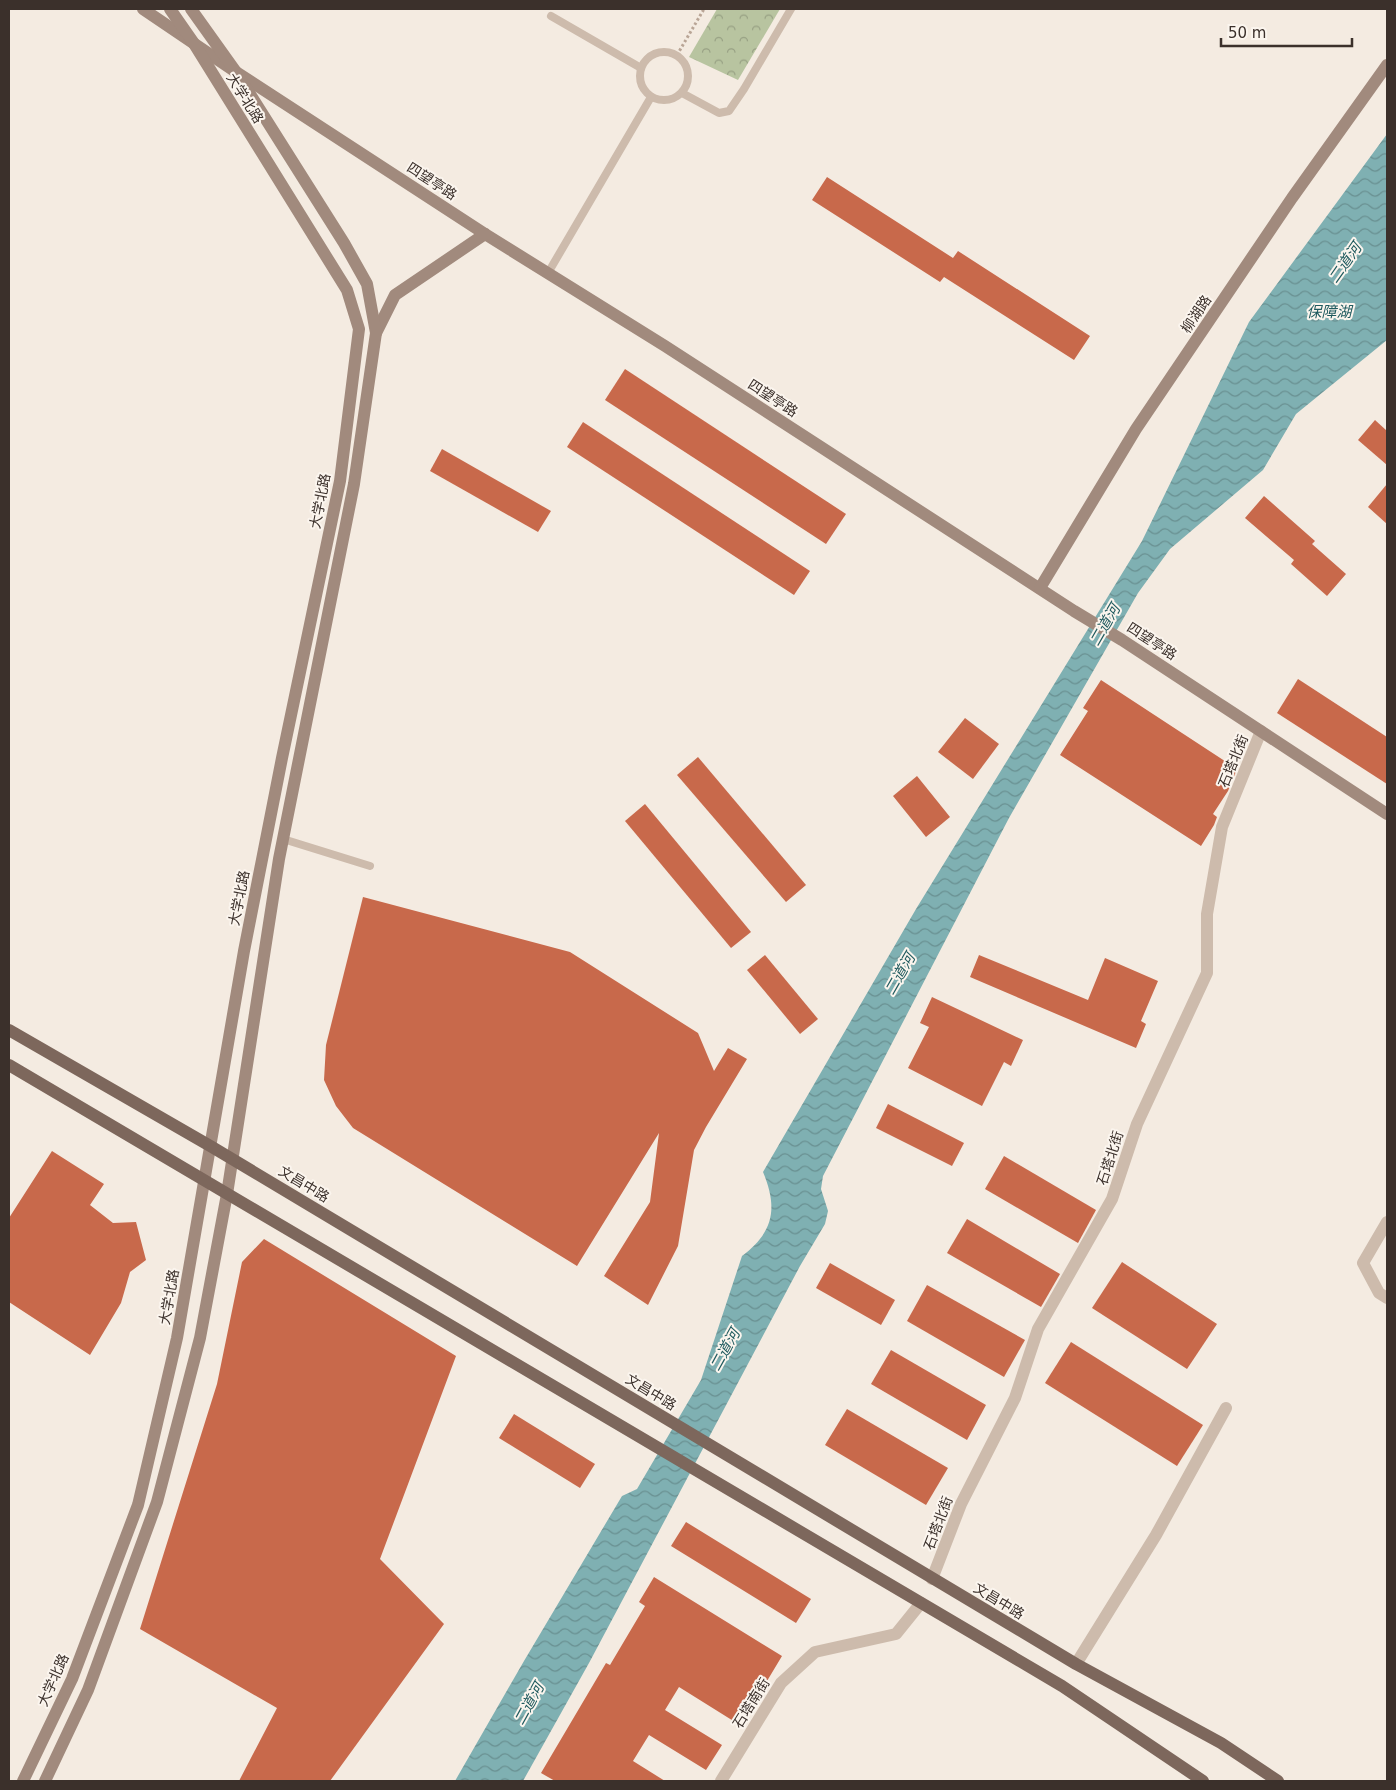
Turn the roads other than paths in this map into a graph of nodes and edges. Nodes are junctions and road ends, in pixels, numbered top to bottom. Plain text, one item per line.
1 (143, 9) edge
2 (170, 9) edge
3 (191, 9) edge
4 (791, 9) edge
5 (551, 16) dead end
6 (193, 42) junction
7 (1387, 65) edge
8 (641, 68) junction
9 (236, 72) junction
10 (682, 93) junction
11 (651, 97) junction
12 (485, 234) junction
13 (548, 273) junction
14 (376, 333) junction
15 (1040, 588) junction
16 (1261, 731) junction
17 (1387, 814) edge
18 (283, 839) junction
19 (370, 866) dead end
20 (9, 1030) edge
21 (9, 1065) edge
22 (212, 1147) junction
23 (232, 1159) junction
24 (205, 1181) junction
25 (227, 1194) junction
26 (1387, 1222) edge
27 (1387, 1298) edge
28 (1226, 1408) dead end
29 (932, 1579) junction
30 (922, 1603) junction
31 (1076, 1664) junction
32 (22, 1781) edge
33 (45, 1781) edge
34 (721, 1781) edge
35 (1203, 1781) edge
36 (1278, 1781) edge

1 - 6 street, 四望亭路
2 - 6 street, 大学北路
3 - 9 street, 大学北路
4 - 10 lane
5 - 8 lane
6 - 9 street, 四望亭路
6 - 22 street, 大学北路
7 - 15 street, 柳湖路
8 - 10 lane
8 - 11 lane
9 - 12 street, 四望亭路
9 - 14 street, 大学北路
10 - 11 lane
11 - 13 lane
12 - 13 street, 四望亭路
12 - 14 street
13 - 15 street, 四望亭路
14 - 18 street, 大学北路
15 - 16 street, 四望亭路
16 - 17 street, 四望亭路
16 - 29 street, 石塔北街
18 - 19 lane
18 - 23 street, 大学北路
20 - 22 main road, 文昌中路
21 - 24 main road
22 - 23 main road, 文昌中路
22 - 24 street, 大学北路
23 - 25 street, 大学北路
23 - 29 main road, 文昌中路
24 - 25 main road
24 - 32 street, 大学北路
25 - 30 main road
25 - 33 street, 大学北路
26 - 27 street
28 - 31 street
29 - 31 main road, 文昌中路
30 - 34 street, 石塔南街
30 - 35 main road
31 - 36 main road, 文昌中路

